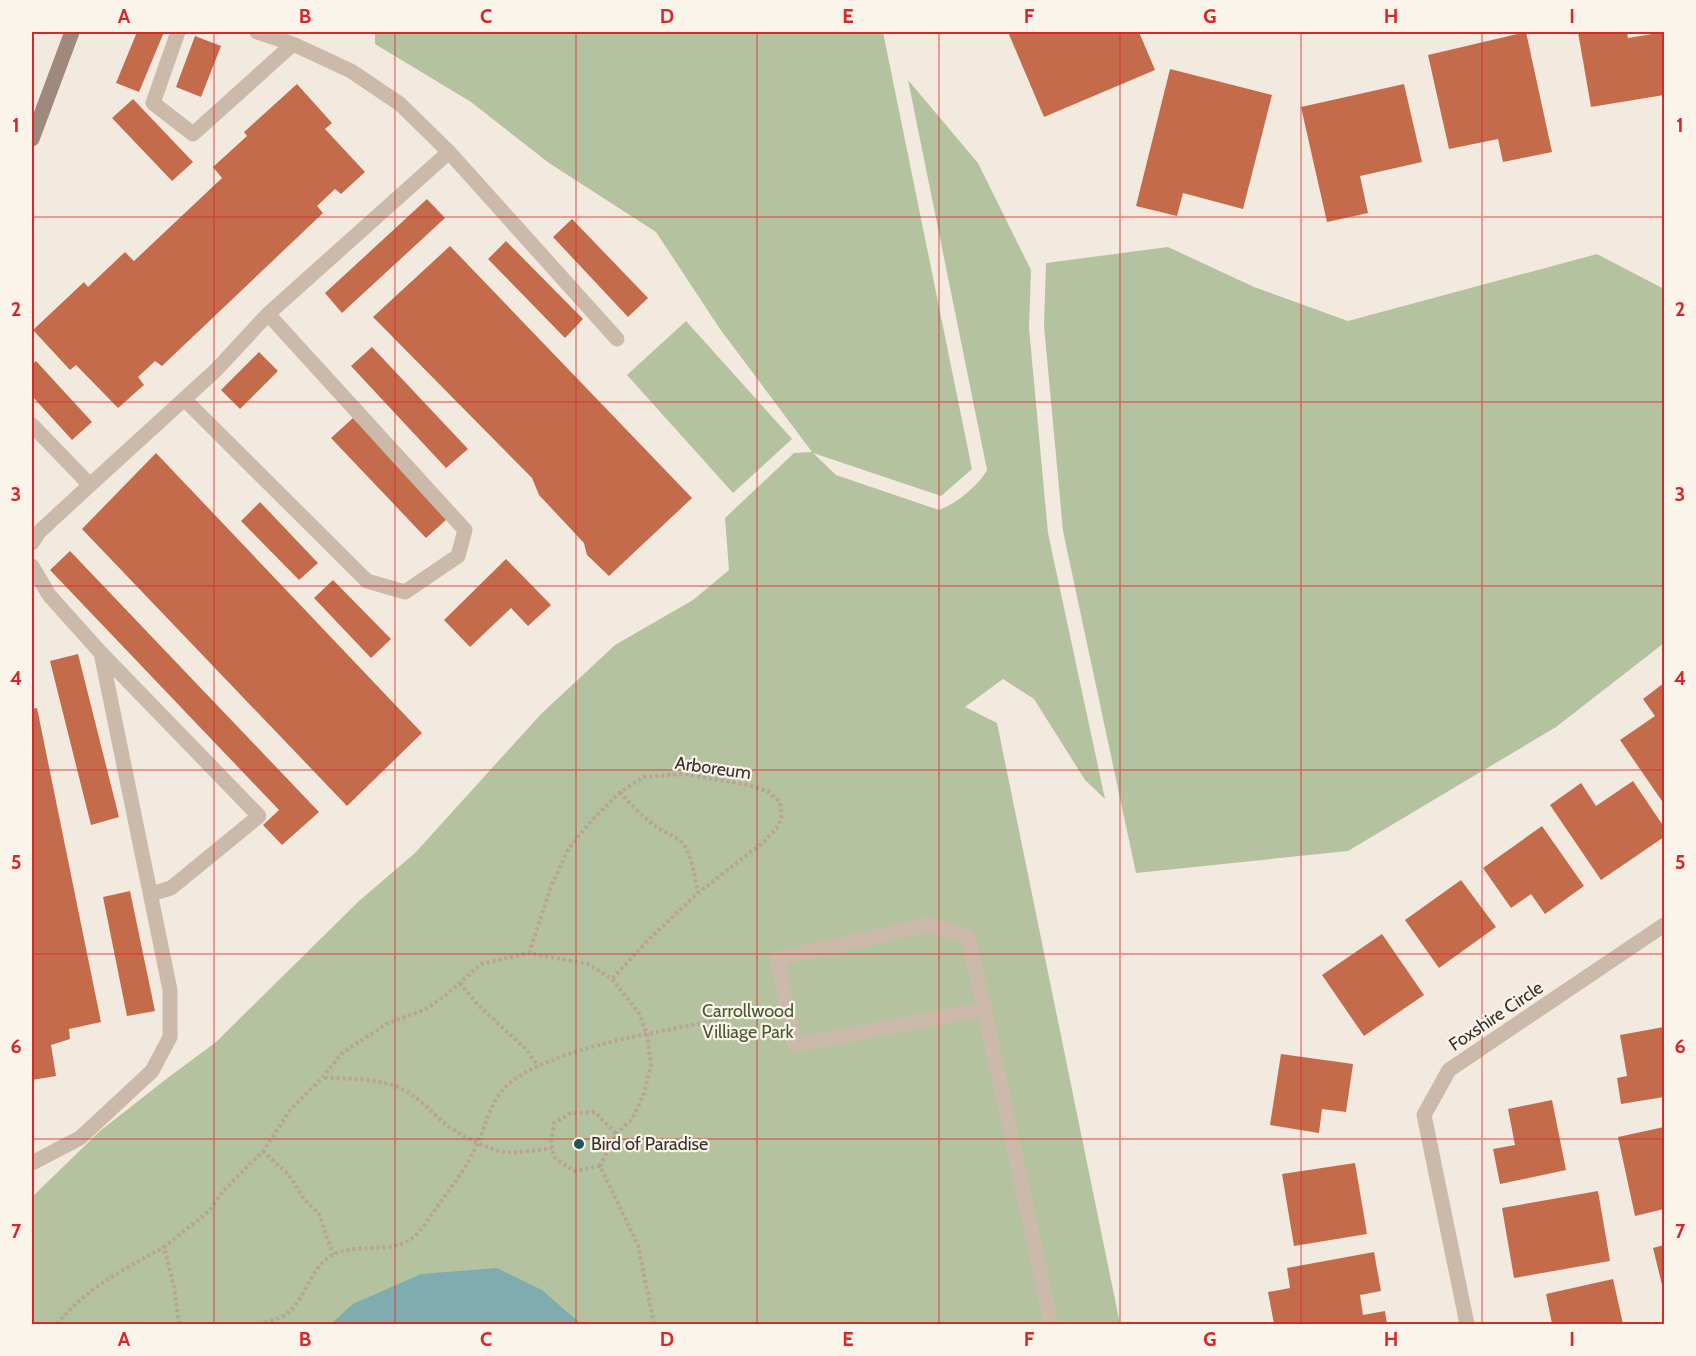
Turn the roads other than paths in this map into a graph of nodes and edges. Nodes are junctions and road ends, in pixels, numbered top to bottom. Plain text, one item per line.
1 (72, 32) edge
2 (178, 32) edge
3 (257, 32) edge
4 (293, 44) junction
5 (32, 139) edge
6 (449, 152) junction
7 (268, 314) junction
8 (617, 339) dead end
9 (184, 399) junction
10 (32, 425) edge
11 (90, 485) junction
12 (32, 543) edge
13 (32, 566) edge
14 (101, 653) junction
15 (151, 894) junction
16 (1665, 925) edge
17 (985, 1009) junction
18 (32, 1163) edge
19 (1051, 1324) edge
20 (1467, 1324) edge

1 - 5 street
2 - 4 street
3 - 4 street
4 - 6 street
6 - 7 street
6 - 8 street
7 - 9 street
7 - 9 street
9 - 11 street
10 - 11 street
11 - 12 street
13 - 14 street
14 - 15 street
14 - 15 street
15 - 18 street
16 - 20 street, Foxshire Circle
17 - 17 street
17 - 19 street

